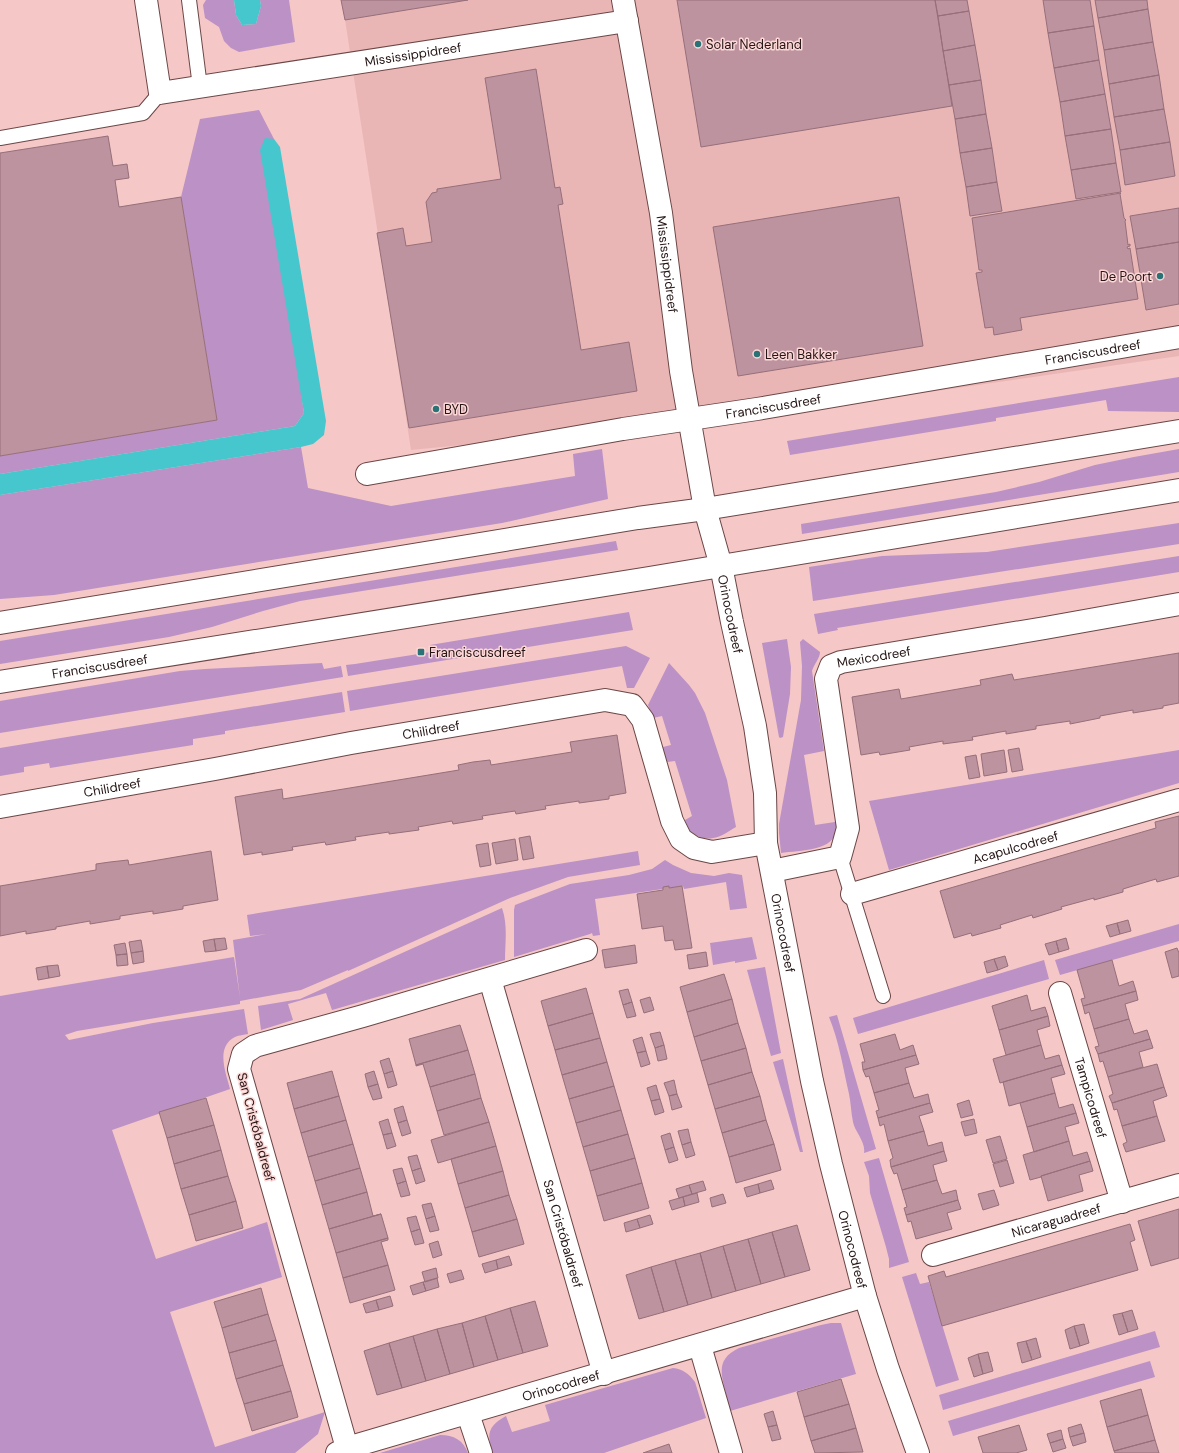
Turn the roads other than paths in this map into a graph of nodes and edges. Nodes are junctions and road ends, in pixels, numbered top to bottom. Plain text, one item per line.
1 (146, 0) edge
2 (189, 0) edge
3 (623, 0) edge
4 (627, 21) junction
5 (200, 87) junction
6 (160, 93) junction
7 (0, 138) edge
8 (1179, 337) edge
9 (690, 419) junction
10 (1179, 431) edge
11 (367, 474) dead end
12 (1179, 490) edge
13 (705, 509) junction
14 (721, 566) junction
15 (1179, 604) edge
16 (0, 622) edge
17 (0, 682) edge
18 (1179, 800) edge
19 (0, 807) edge
20 (766, 843) junction
21 (840, 857) junction
22 (772, 871) junction
23 (852, 894) junction
24 (586, 950) dead end
25 (490, 979) junction
26 (1060, 993) dead end
27 (883, 996) dead end
28 (1179, 1185) edge
29 (1122, 1202) junction
30 (933, 1255) dead end
31 (865, 1296) junction
32 (700, 1346) junction
33 (604, 1374) junction
34 (468, 1414) junction
35 (342, 1451) edge
36 (481, 1453) edge
37 (731, 1453) edge
38 (918, 1453) edge

1 - 6 street
2 - 5 lane
3 - 4 street, Mississippidreef
4 - 5 street, Mississippidreef
4 - 9 street, Mississippidreef
5 - 6 street, Mississippidreef
6 - 7 lane
8 - 9 street, Franciscusdreef
9 - 11 street, Franciscusdreef
9 - 13 street, Mississippidreef
10 - 13 street
12 - 14 street, Franciscusdreef
13 - 14 street
13 - 16 street
14 - 17 street, Franciscusdreef
14 - 20 street, Orinocodreef
15 - 21 street, Mexicodreef
18 - 23 street, Acapulcodreef
19 - 20 street, Chilidreef
20 - 22 street, Orinocodreef
21 - 22 street
21 - 23 lane
22 - 31 street, Orinocodreef
23 - 27 lane
24 - 25 street, San Cristóbaldreef
25 - 33 street, San Cristóbaldreef
25 - 35 street, San Cristóbaldreef
26 - 29 street, Tampicodreef
28 - 29 street, Nicaraguadreef
29 - 30 street, Nicaraguadreef
31 - 32 street, Orinocodreef
31 - 38 street, Orinocodreef
32 - 33 street, Orinocodreef
32 - 37 street
33 - 34 street, Orinocodreef
34 - 35 street, Orinocodreef
34 - 36 street

